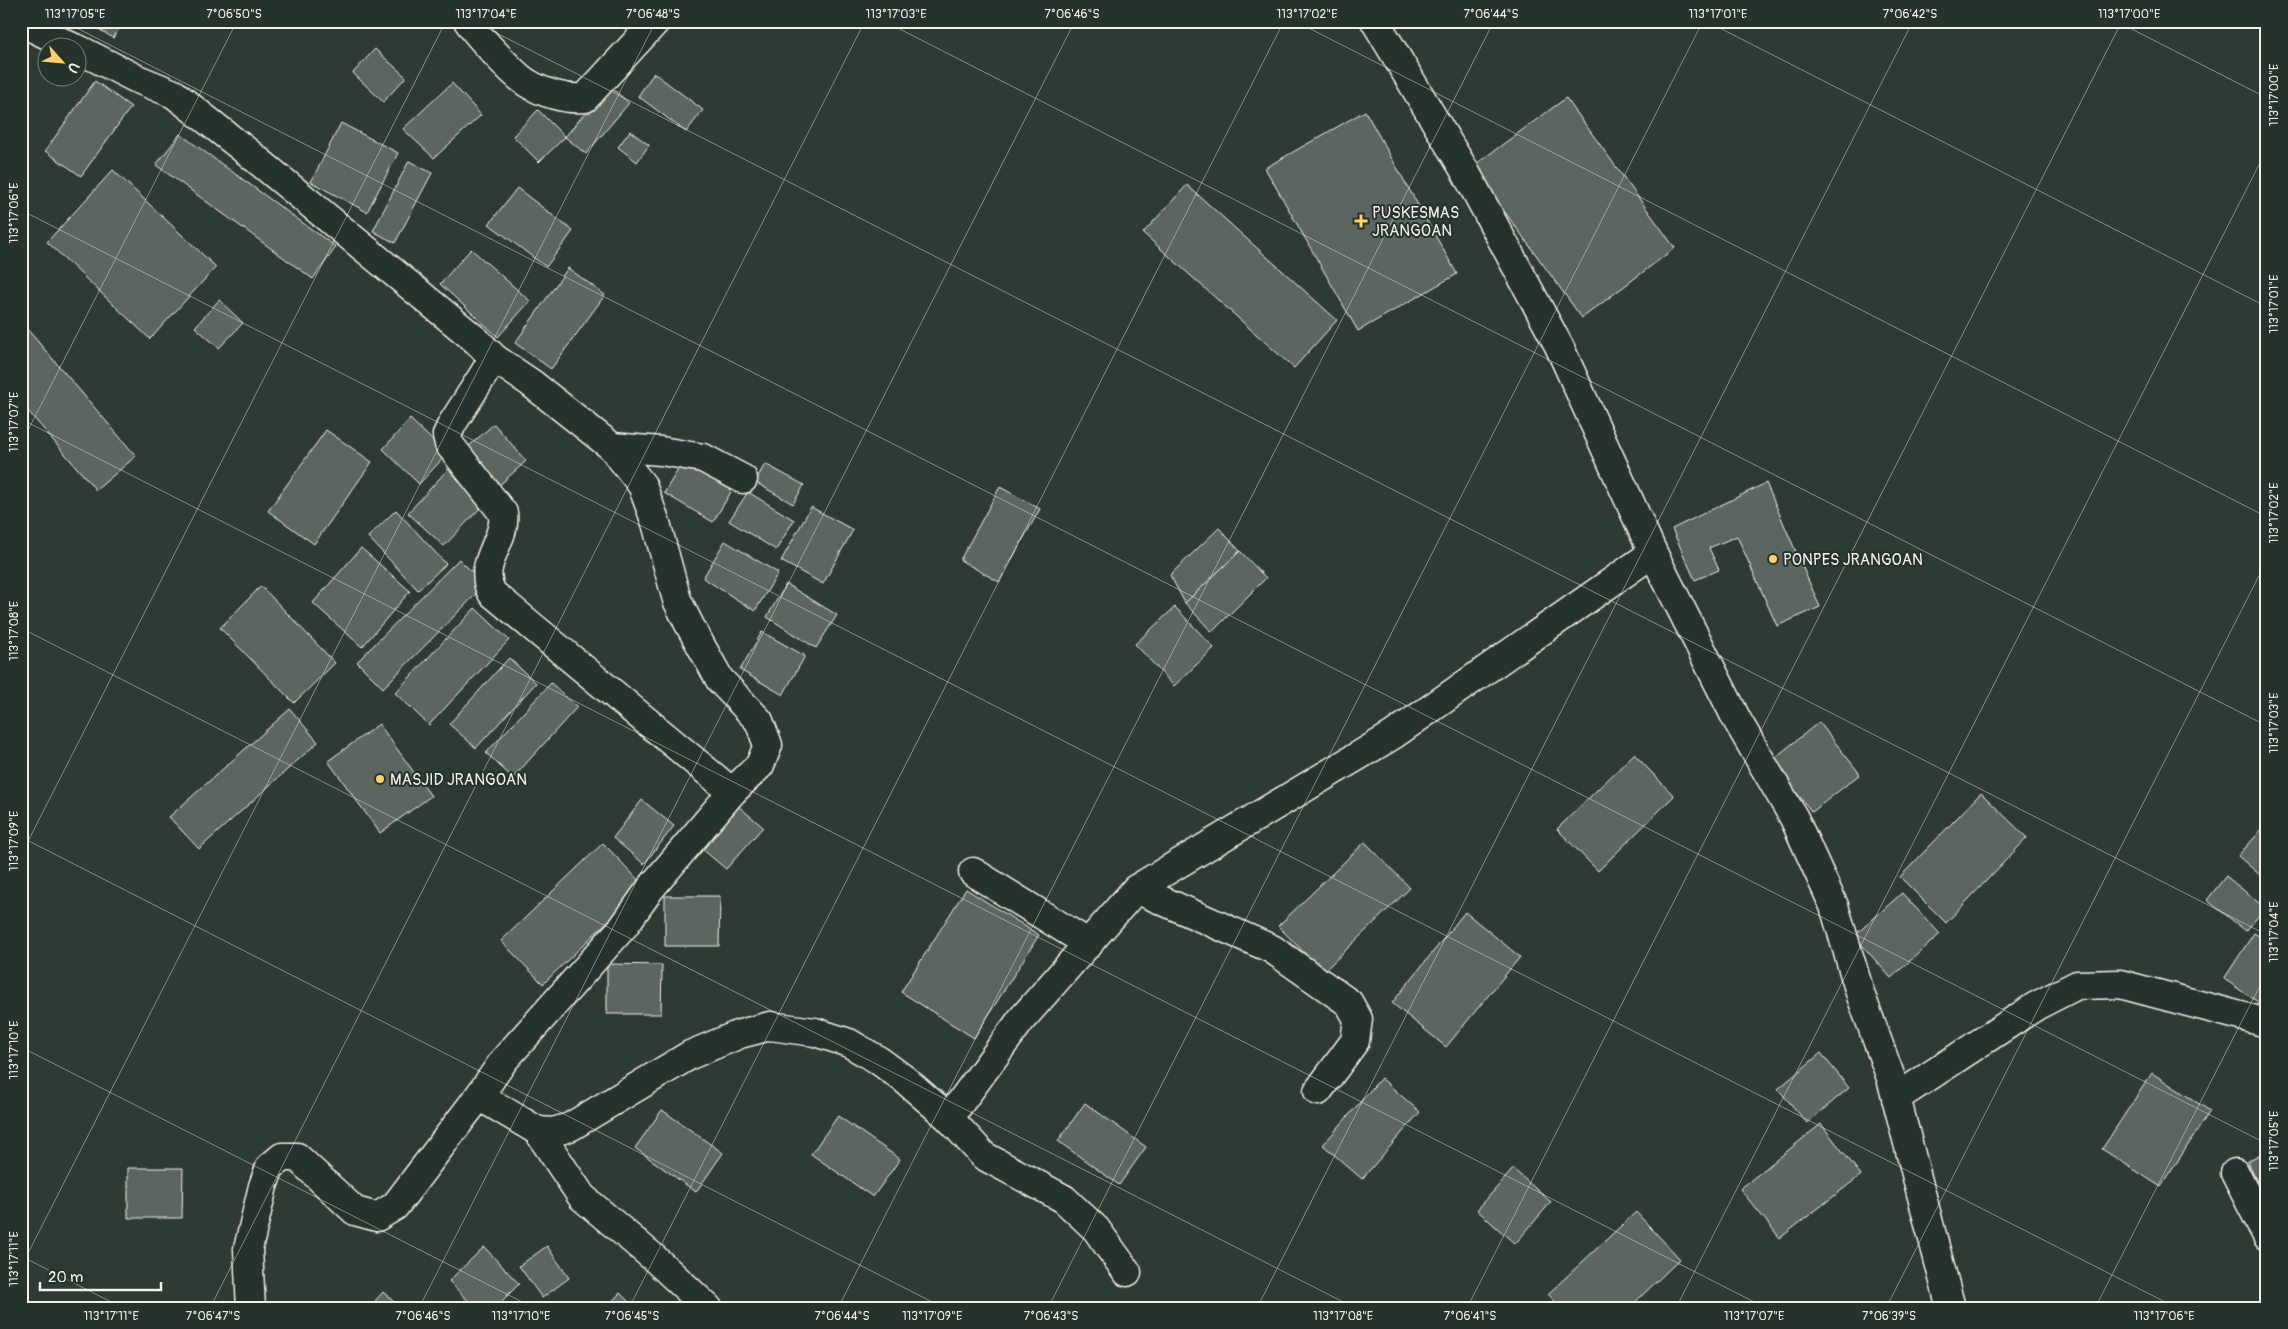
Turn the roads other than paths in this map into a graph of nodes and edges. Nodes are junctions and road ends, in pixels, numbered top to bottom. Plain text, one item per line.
1 (468, 21) edge
2 (656, 21) edge
3 (1375, 21) edge
4 (21, 22) edge
5 (55, 38) edge
6 (88, 54) edge
7 (494, 358) junction
8 (612, 446) junction
9 (744, 479) dead end
10 (1653, 553) junction
11 (732, 792) junction
12 (973, 872) dead end
13 (1136, 889) junction
14 (1089, 944) junction
15 (2267, 1023) edge
16 (1318, 1091) dead end
17 (479, 1096) junction
18 (1896, 1098) junction
19 (949, 1118) junction
20 (538, 1131) junction
21 (2235, 1173) dead end
22 (2267, 1236) edge
23 (1127, 1272) dead end
24 (251, 1308) edge
25 (708, 1308) edge
26 (1951, 1308) edge

1 - 2 street
3 - 10 street
4 - 5 street
6 - 7 street
7 - 8 street
7 - 11 street
8 - 9 street
8 - 11 street
10 - 13 street
10 - 18 street
11 - 17 street
12 - 14 street
13 - 14 street
13 - 16 street
14 - 19 street
15 - 18 street
17 - 20 street
17 - 24 street
18 - 26 street
19 - 20 street
19 - 23 street
20 - 25 street
21 - 22 street

